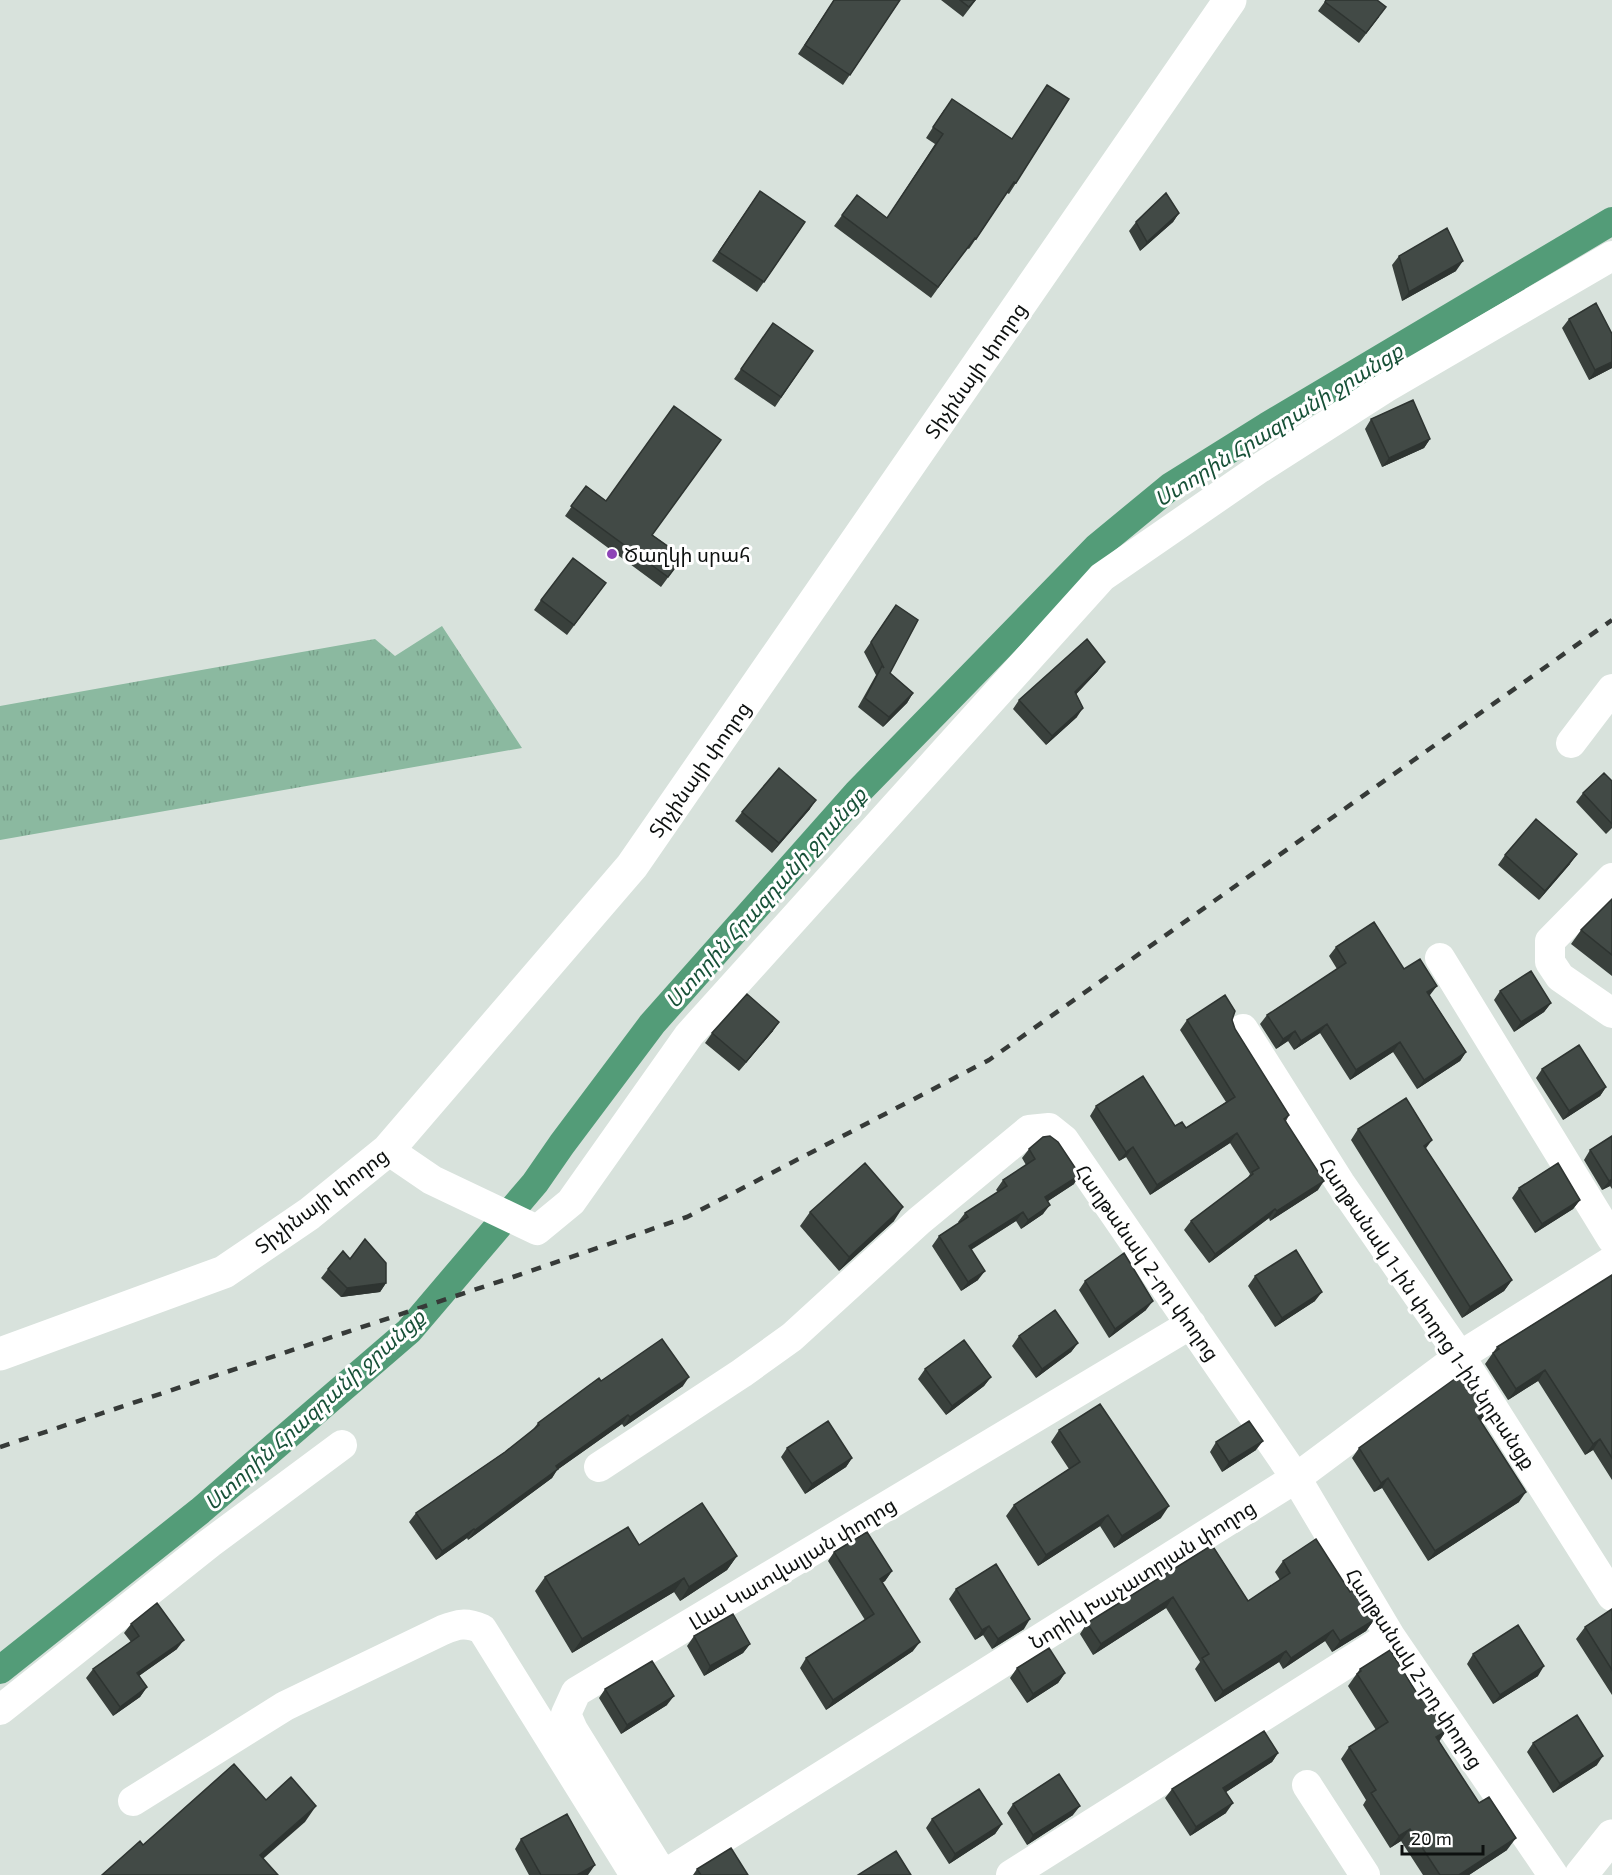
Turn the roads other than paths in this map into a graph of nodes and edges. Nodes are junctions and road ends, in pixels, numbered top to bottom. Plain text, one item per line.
1 (1230, 0) edge
2 (1612, 256) edge
3 (1612, 689) edge
4 (1571, 743) dead end
5 (1612, 878) edge
6 (1440, 958) dead end
7 (1612, 1013) edge
8 (1243, 1029) dead end
9 (388, 1150) junction
10 (1612, 1239) edge
11 (1612, 1261) edge
12 (1191, 1324) junction
13 (0, 1354) edge
14 (1461, 1356) junction
15 (342, 1445) dead end
16 (599, 1467) dead end
17 (1296, 1478) junction
18 (1612, 1596) edge
19 (1390, 1636) junction
20 (0, 1710) edge
21 (1307, 1785) dead end
22 (133, 1801) dead end
23 (1612, 1836) edge
24 (635, 1875) edge
25 (664, 1875) edge
26 (1011, 1875) edge
27 (1365, 1875) edge
28 (1553, 1875) edge
29 (1581, 1875) edge

1 - 9 street, Տիչինայի փողոց
2 - 9 street
3 - 4 street
5 - 7 street
6 - 10 street
8 - 14 street, Հաղթանակ 1-ին փողոց 1-ին նրբանցք
9 - 13 street, Տիչինայի փողոց
11 - 14 street, Նորիկ Խաչատրյան փողոց
12 - 16 street, Հաղթանակ 2-րդ փողոց
12 - 17 street, Հաղթանակ 2-րդ փողոց
12 - 25 street, Լևա Կատվալյան փողոց
14 - 17 street, Նորիկ Խաչատրյան փողոց
14 - 18 street, Հաղթանակ 1-ին փողոց 1-ին նրբանցք
15 - 20 street
17 - 19 street, Հաղթանակ 2-րդ փողոց
17 - 25 street, Նորիկ Խաչատրյան փողոց
19 - 26 street
19 - 28 street, Հաղթանակ 2-րդ փողոց
21 - 27 street
22 - 24 street
23 - 29 street

